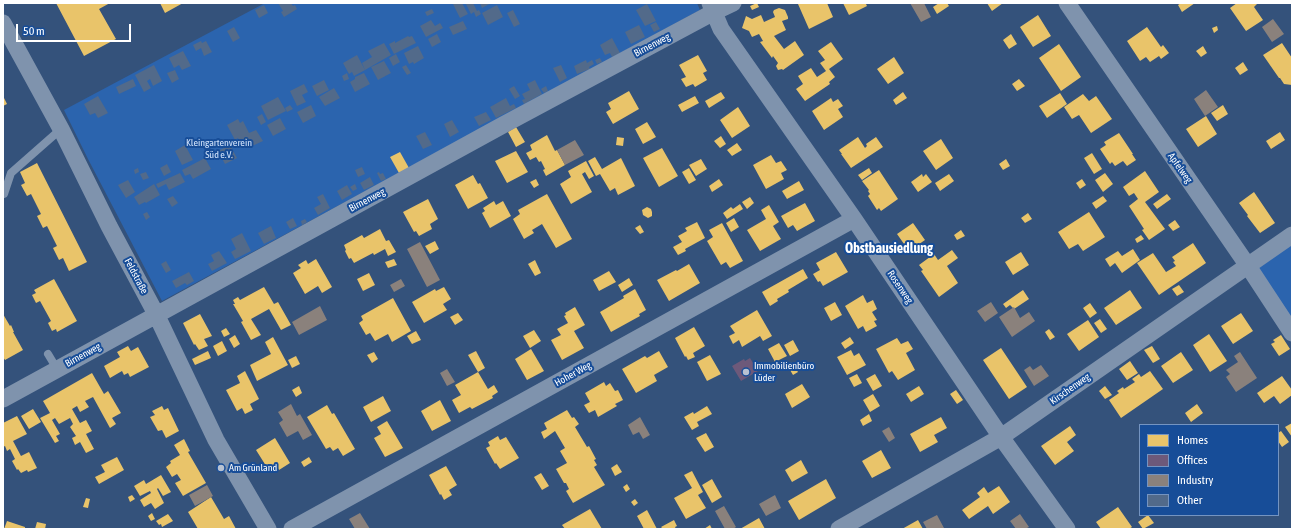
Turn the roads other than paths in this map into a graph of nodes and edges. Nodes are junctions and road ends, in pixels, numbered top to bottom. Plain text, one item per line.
1 (732, 3) edge
2 (1067, 3) edge
3 (712, 7) edge
4 (3, 23) edge
5 (61, 129) junction
6 (4, 194) dead end
7 (854, 219) junction
8 (1292, 234) edge
9 (1248, 266) junction
10 (156, 314) junction
11 (1292, 332) edge
12 (48, 354) dead end
13 (57, 369) junction
14 (4, 396) edge
15 (1001, 437) junction
16 (268, 529) edge
17 (292, 529) edge
18 (840, 529) edge
19 (1067, 529) edge

1 - 3 street, Birnenweg
2 - 9 street, Apfelweg
3 - 7 street, Rosenweg
3 - 10 street, Birnenweg
4 - 5 street, Feldstraße
5 - 6 lane
5 - 10 street, Feldstraße
7 - 15 street, Rosenweg
7 - 17 street, Hoher Weg
8 - 9 street, Kirschenweg
9 - 11 street, Apfelweg
9 - 15 street, Kirschenweg
10 - 13 street, Birnenweg
10 - 16 street, Feldstraße
12 - 13 lane
13 - 14 street, Birnenweg
15 - 18 street, Kirschenweg
15 - 19 street, Rosenweg

